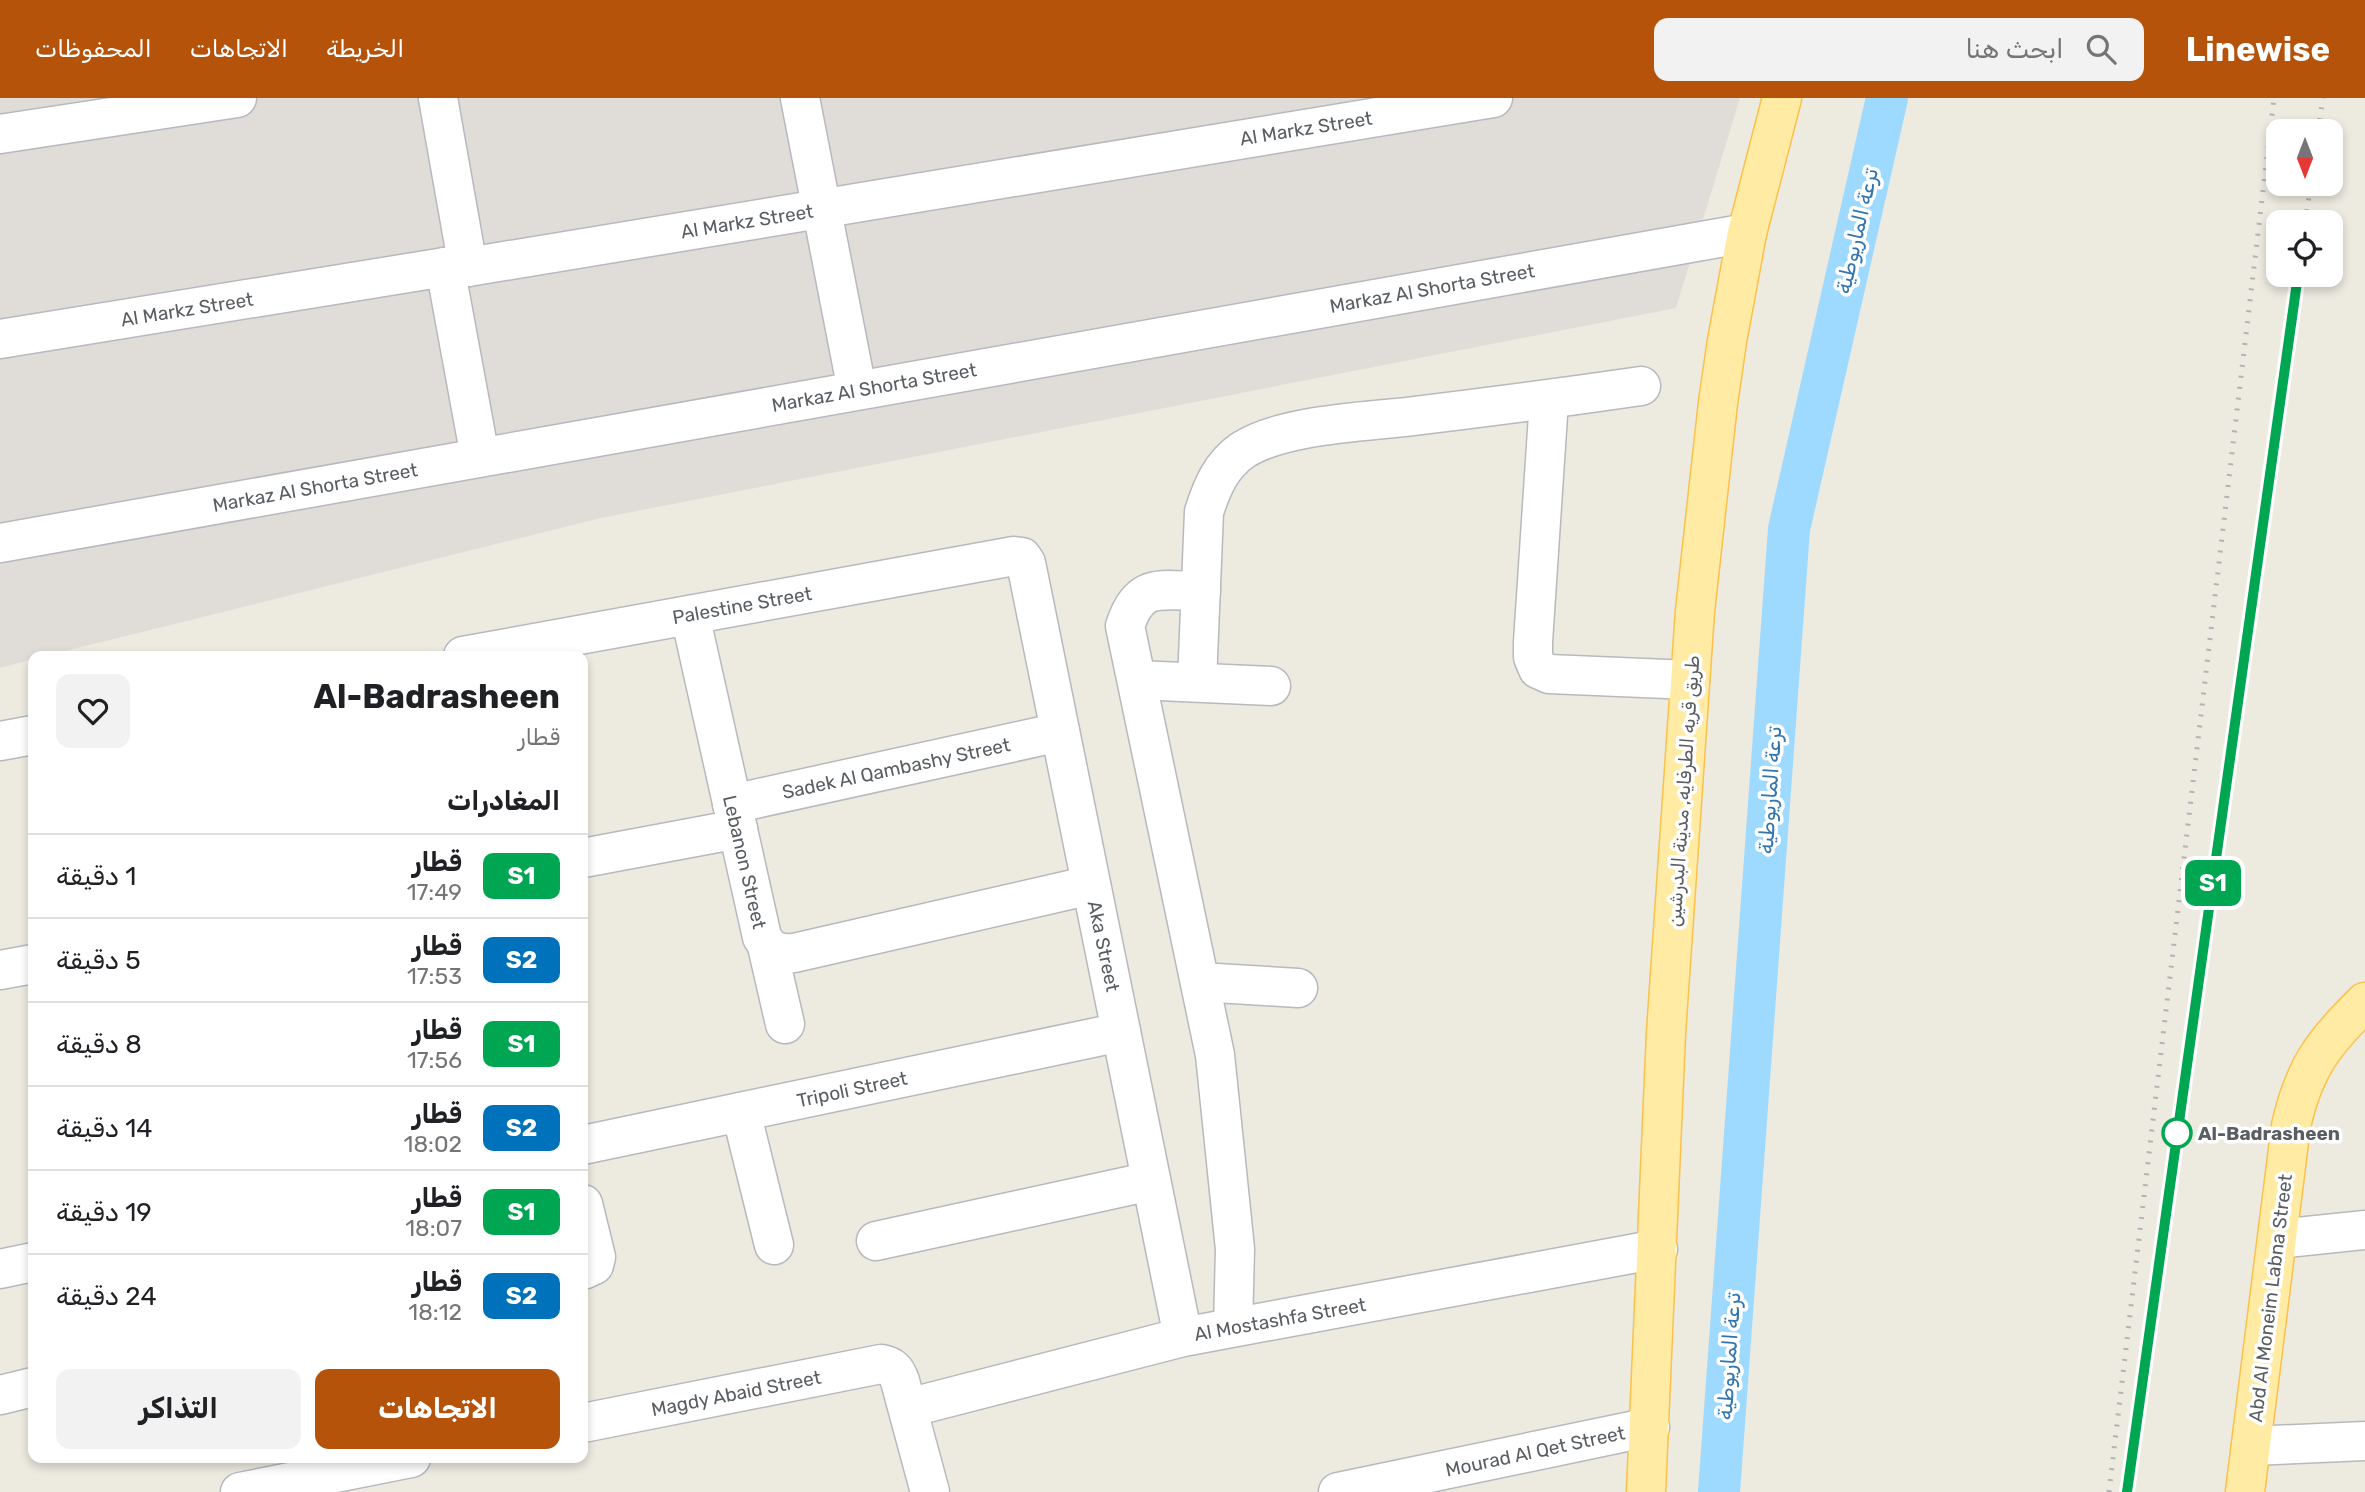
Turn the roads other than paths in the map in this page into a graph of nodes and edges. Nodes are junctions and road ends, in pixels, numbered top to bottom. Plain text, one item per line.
1 (237, 98) edge
2 (438, 98) edge
3 (800, 98) edge
4 (1493, 98) edge
5 (1782, 98) edge
6 (1308, 113) edge
7 (0, 134) edge
8 (821, 208) junction
9 (1747, 233) junction
10 (457, 267) junction
11 (0, 339) edge
12 (1641, 386) dead end
13 (857, 390) junction
14 (1549, 400) junction
15 (480, 457) junction
16 (0, 542) edge
17 (1022, 557) joint
18 (1201, 591) junction
19 (690, 615) junction
20 (491, 651) edge
21 (1137, 680) junction
22 (1690, 680) junction
23 (1197, 682) junction
24 (1271, 686) dead end
25 (1060, 732) junction
26 (28, 736) edge
27 (0, 741) edge
28 (735, 816) junction
29 (588, 857) edge
30 (1091, 885) junction
31 (767, 946) junction
32 (28, 965) edge
33 (0, 970) edge
34 (1200, 982) junction
35 (1298, 988) dead end
36 (2365, 1002) edge
37 (785, 1024) dead end
38 (1121, 1032) junction
39 (741, 1112) junction
40 (588, 1144) edge
41 (1151, 1181) junction
42 (588, 1224) edge
43 (2365, 1230) edge
44 (2278, 1239) junction
45 (876, 1241) dead end
46 (774, 1245) dead end
47 (1658, 1249) junction
48 (28, 1263) edge
49 (588, 1268) edge
50 (0, 1269) edge
51 (1233, 1327) junction
52 (1183, 1337) junction
53 (28, 1388) edge
54 (0, 1395) edge
55 (908, 1408) junction
56 (588, 1422) edge
57 (1650, 1427) junction
58 (2365, 1441) edge
59 (2251, 1446) junction
60 (386, 1463) edge
61 (240, 1492) edge
62 (930, 1492) edge
63 (1338, 1492) edge
64 (1646, 1492) edge
65 (2245, 1492) edge

1 - 7 street
2 - 10 street
3 - 8 street
4 - 6 street, Al Markz Street
5 - 9 main road, طريق قريه الطرفايه, مدينة البدرشين
6 - 8 street, Al Markz Street
8 - 10 street, Al Markz Street
8 - 13 street
9 - 13 street, Markaz Al Shorta Street
9 - 22 main road, طريق قريه الطرفايه, مدينة البدرشين
10 - 11 street, Al Markz Street
10 - 15 street
12 - 14 street
13 - 15 street, Markaz Al Shorta Street
14 - 18 street
14 - 22 street
15 - 16 street, Markaz Al Shorta Street
17 - 19 street, Palestine Street
17 - 25 street, Aka Street
18 - 21 street
18 - 23 street
19 - 20 street, Palestine Street
19 - 28 street, Lebanon Street
21 - 23 street
21 - 34 street
22 - 47 main road, طريق قريه الطرفايه, مدينة البدرشين
23 - 24 street
25 - 28 street, Sadek Al Qambashy Street
25 - 30 street, Aka Street
26 - 27 street
28 - 29 street, Sadek Al Qambashy Street
28 - 31 street, Lebanon Street
30 - 31 street, Lebanon Street
30 - 38 street, Aka Street
31 - 37 street
32 - 33 street
34 - 35 street
34 - 51 street
36 - 44 main road, Abd Al Moneim Labna Street
38 - 39 street, Tripoli Street
38 - 41 street, Aka Street
39 - 40 street, Tripoli Street
39 - 46 street
41 - 45 street
41 - 52 street, Aka Street
42 - 49 street
43 - 44 street
44 - 59 main road, Abd Al Moneim Labna Street
47 - 51 street, Al Mostashfa Street
47 - 57 main road, طريق قريه الطرفايه, مدينة البدرشين
48 - 50 street
51 - 52 street, Al Mostashfa Street
52 - 55 street, Al Mostashfa Street
53 - 54 street
55 - 56 street, Magdy Abaid Street
55 - 62 street
57 - 63 street, Mourad Al Qet Street
57 - 64 main road, طريق قريه الطرفايه, مدينة البدرشين
58 - 59 street
59 - 65 main road, Abd Al Moneim Labna Street
60 - 61 street

